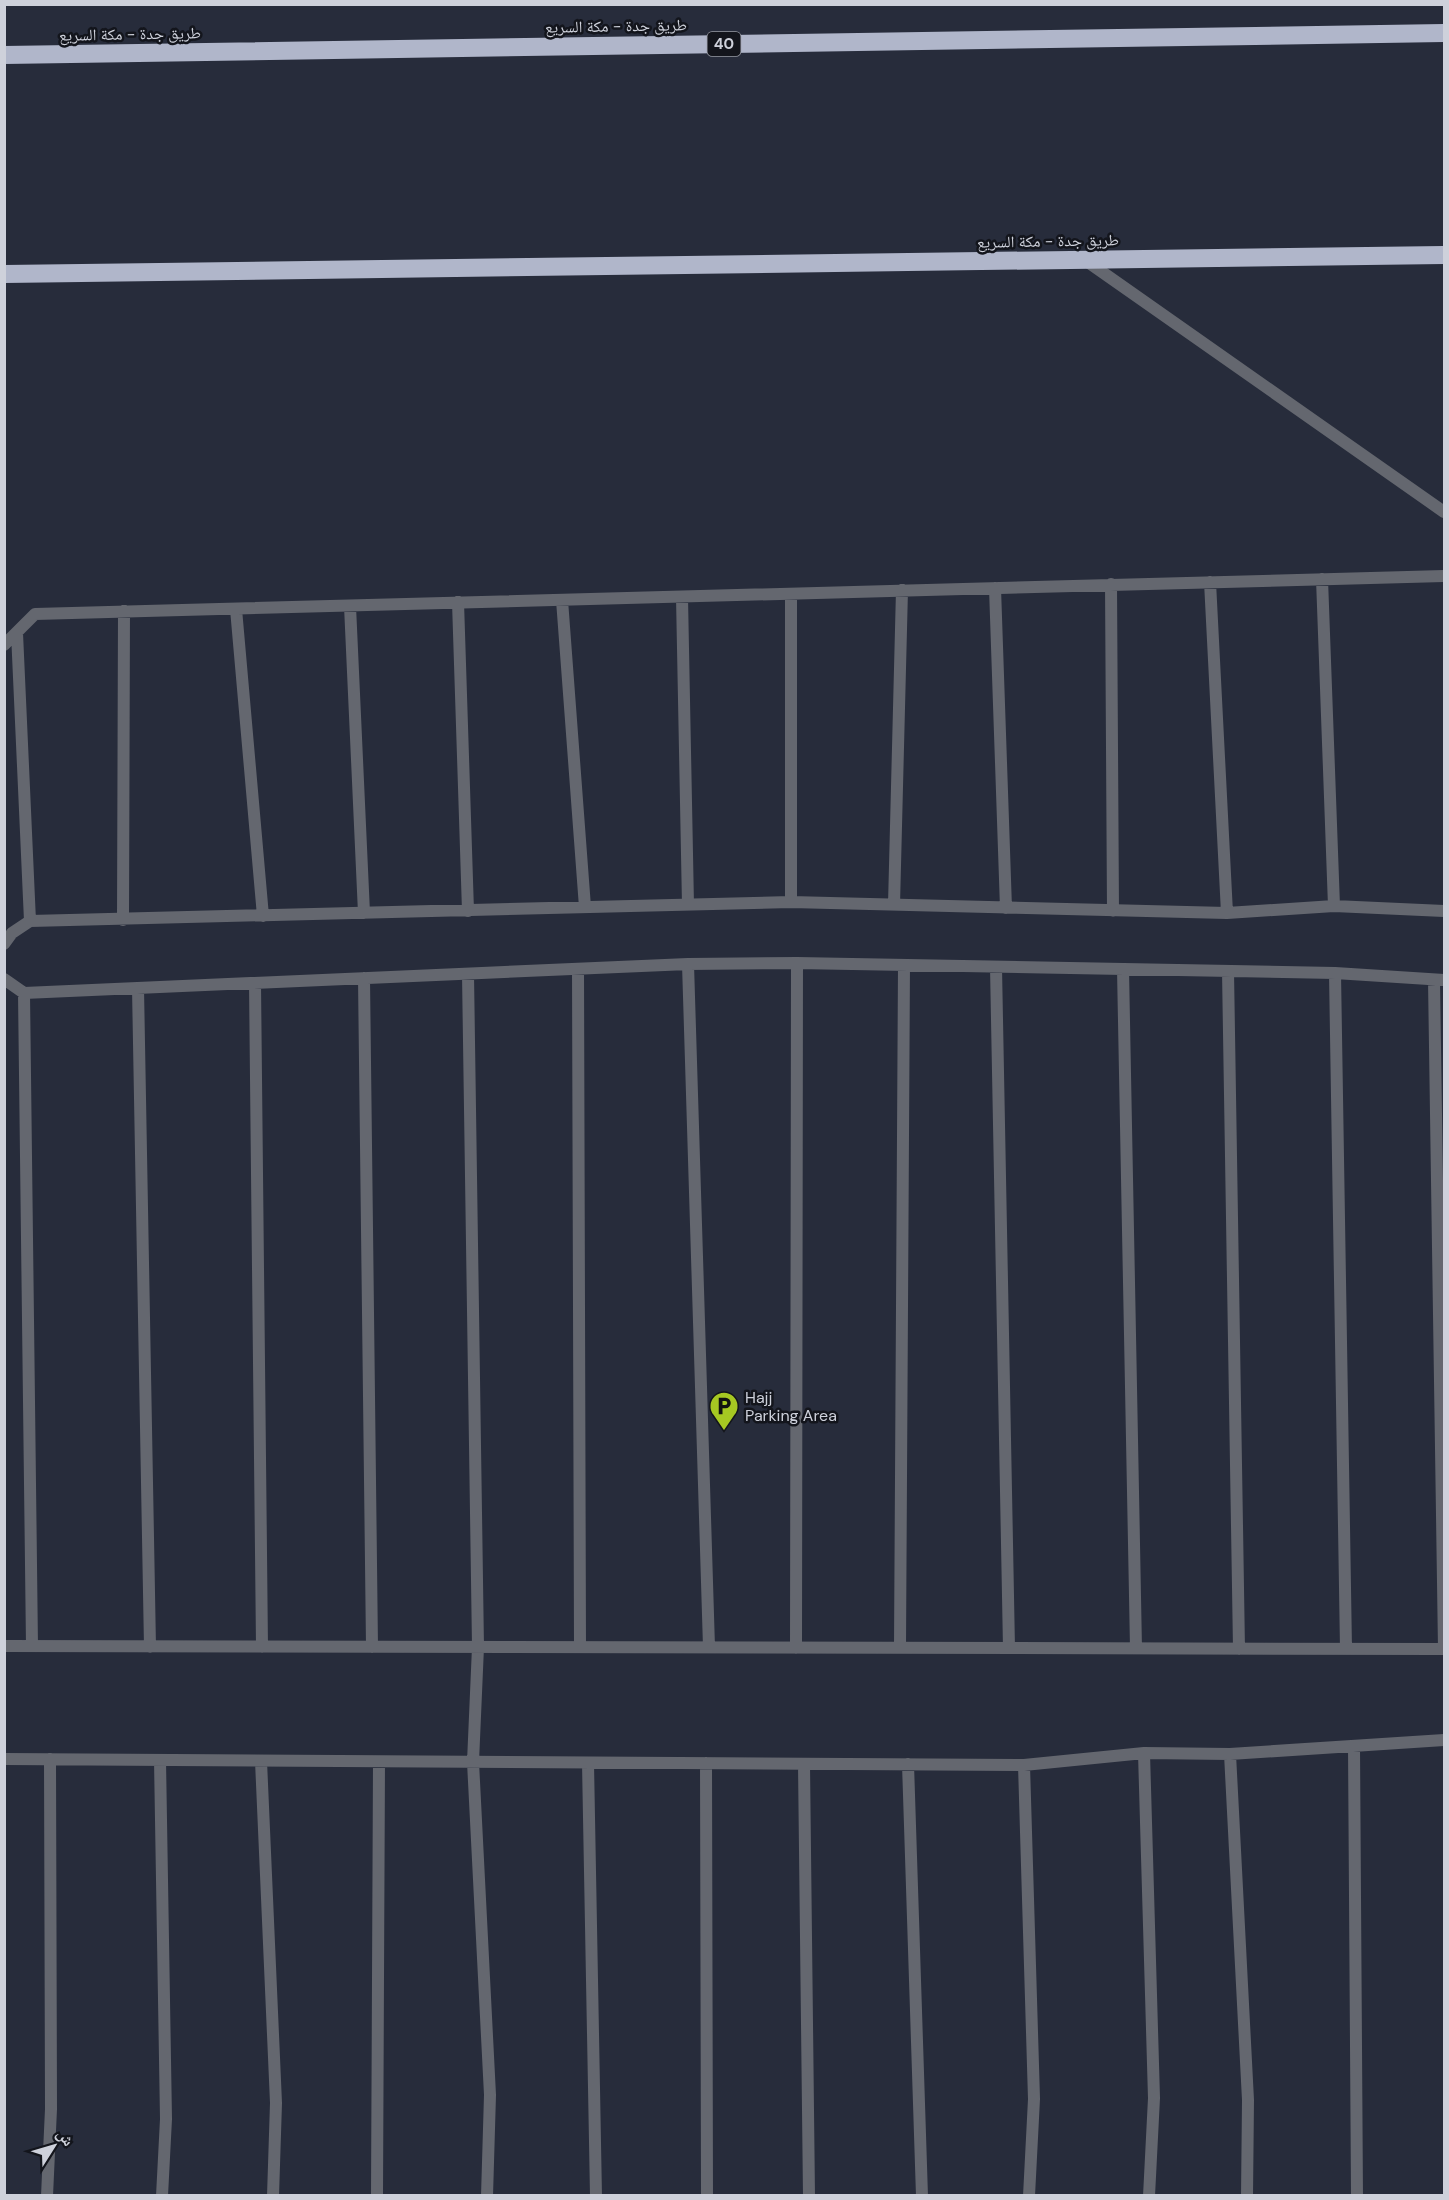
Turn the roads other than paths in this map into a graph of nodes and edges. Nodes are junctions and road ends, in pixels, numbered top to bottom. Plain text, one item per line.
1 (1444, 33) edge
2 (4, 55) edge
3 (1444, 255) edge
4 (1084, 260) junction
5 (4, 274) edge
6 (1444, 512) edge
7 (1444, 576) edge
8 (1322, 579) junction
9 (1210, 582) junction
10 (1111, 584) junction
11 (994, 588) junction
12 (902, 590) junction
13 (791, 594) junction
14 (682, 597) junction
15 (562, 600) junction
16 (458, 602) junction
17 (350, 606) junction
18 (236, 609) junction
19 (124, 611) junction
20 (17, 633) junction
21 (4, 645) edge
22 (791, 902) junction
23 (688, 905) junction
24 (894, 905) junction
25 (1334, 906) junction
26 (585, 907) junction
27 (1006, 908) junction
28 (468, 910) junction
29 (1113, 911) junction
30 (1444, 911) edge
31 (364, 913) junction
32 (1227, 913) junction
33 (263, 916) junction
34 (123, 920) junction
35 (30, 921) junction
36 (4, 944) edge
37 (797, 963) junction
38 (688, 964) junction
39 (903, 965) junction
40 (996, 967) junction
41 (578, 969) junction
42 (1123, 969) junction
43 (1228, 971) junction
44 (1335, 973) junction
45 (468, 974) junction
46 (364, 978) junction
47 (4, 979) edge
48 (1439, 980) edge
49 (255, 983) junction
50 (138, 988) junction
51 (24, 993) junction
52 (4, 1646) edge
53 (32, 1646) junction
54 (150, 1647) junction
55 (262, 1647) junction
56 (372, 1647) junction
57 (478, 1647) junction
58 (580, 1647) junction
59 (709, 1647) junction
60 (796, 1648) junction
61 (900, 1648) junction
62 (1009, 1648) junction
63 (1136, 1648) junction
64 (1239, 1649) junction
65 (1346, 1649) junction
66 (1444, 1649) edge
67 (1444, 1740) edge
68 (1354, 1746) junction
69 (1144, 1753) junction
70 (1230, 1754) junction
71 (4, 1759) edge
72 (50, 1759) junction
73 (160, 1760) junction
74 (261, 1761) junction
75 (379, 1762) junction
76 (473, 1762) junction
77 (588, 1763) junction
78 (706, 1764) junction
79 (804, 1764) junction
80 (908, 1764) junction
81 (1023, 1765) junction
82 (47, 2196) edge
83 (162, 2196) edge
84 (273, 2196) edge
85 (377, 2196) edge
86 (487, 2196) edge
87 (596, 2196) edge
88 (707, 2196) edge
89 (809, 2196) edge
90 (921, 2196) edge
91 (1029, 2196) edge
92 (1149, 2196) edge
93 (1247, 2196) edge
94 (1357, 2196) edge

1 - 2 highway, طريق جدة - مكة السريع / 40
3 - 4 highway, طريق جدة - مكة السريع
4 - 5 highway, طريق جدة - مكة السريع
4 - 6 lane
7 - 8 lane
8 - 9 lane
8 - 25 lane
9 - 10 lane
9 - 32 lane
10 - 11 lane
10 - 29 lane
11 - 12 lane
11 - 27 lane
12 - 13 lane
12 - 24 lane
13 - 14 lane
13 - 22 lane
14 - 15 lane
14 - 23 lane
15 - 16 lane
15 - 26 lane
16 - 17 lane
16 - 28 lane
17 - 18 lane
17 - 31 lane
18 - 19 lane
18 - 33 lane
19 - 20 lane
19 - 34 lane
20 - 21 lane
20 - 35 lane
22 - 23 lane
22 - 24 lane
23 - 26 lane
24 - 27 lane
25 - 30 lane
25 - 32 lane
26 - 28 lane
27 - 29 lane
28 - 31 lane
29 - 32 lane
31 - 33 lane
33 - 34 lane
34 - 35 lane
35 - 36 lane
37 - 38 lane
37 - 39 lane
37 - 60 lane
38 - 41 lane
38 - 59 lane
39 - 40 lane
39 - 61 lane
40 - 42 lane
40 - 62 lane
41 - 45 lane
41 - 58 lane
42 - 43 lane
42 - 63 lane
43 - 44 lane
43 - 64 lane
44 - 48 lane
44 - 65 lane
45 - 46 lane
45 - 57 lane
46 - 49 lane
46 - 56 lane
47 - 51 lane
48 - 66 lane
49 - 50 lane
49 - 55 lane
50 - 51 lane
50 - 54 lane
51 - 53 lane
52 - 53 lane
53 - 54 lane
54 - 55 lane
55 - 56 lane
56 - 57 lane
57 - 58 lane
57 - 76 lane
58 - 59 lane
59 - 60 lane
60 - 61 lane
61 - 62 lane
62 - 63 lane
63 - 64 lane
64 - 65 lane
65 - 66 lane
67 - 68 lane
68 - 70 lane
68 - 94 lane
69 - 70 lane
69 - 81 lane
69 - 92 lane
70 - 93 lane
71 - 72 lane
72 - 73 lane
72 - 82 lane
73 - 74 lane
73 - 83 lane
74 - 75 lane
74 - 84 lane
75 - 76 lane
75 - 85 lane
76 - 77 lane
76 - 86 lane
77 - 78 lane
77 - 87 lane
78 - 79 lane
78 - 88 lane
79 - 80 lane
79 - 89 lane
80 - 81 lane
80 - 90 lane
81 - 91 lane

